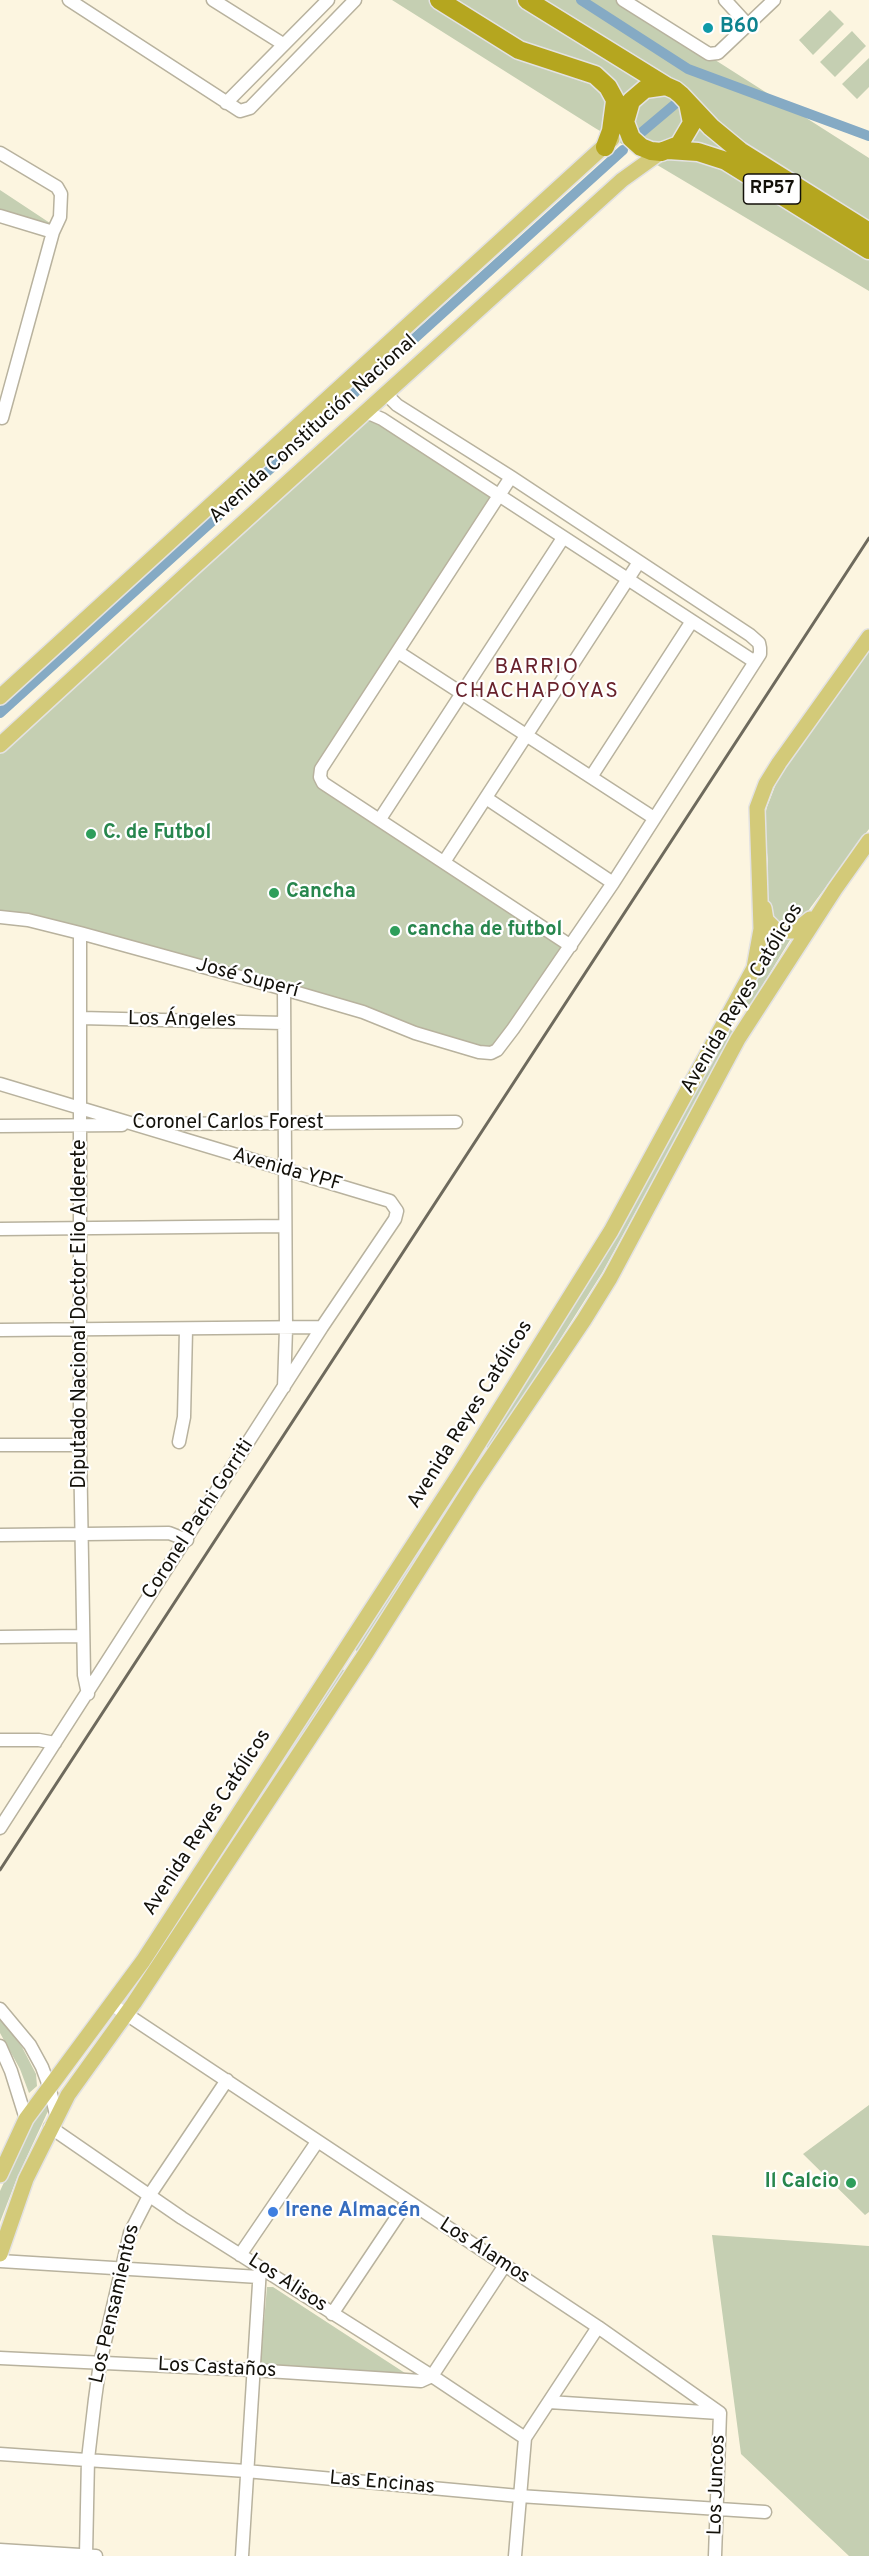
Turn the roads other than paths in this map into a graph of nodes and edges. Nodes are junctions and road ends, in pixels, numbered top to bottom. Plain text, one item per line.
1 (69, 0) edge
2 (213, 0) edge
3 (328, 0) edge
4 (355, 0) edge
5 (439, 0) edge
6 (527, 0) edge
7 (623, 0) edge
8 (725, 0) edge
9 (774, 0) edge
10 (748, 25) junction
11 (283, 44) junction
12 (666, 86) junction
13 (615, 99) junction
14 (226, 103) junction
15 (688, 103) junction
16 (625, 120) junction
17 (604, 147) junction
18 (665, 151) junction
19 (0, 153) edge
20 (0, 216) edge
21 (53, 232) junction
22 (869, 232) edge
23 (869, 249) edge
24 (386, 394) junction
25 (366, 412) junction
26 (2, 418) dead end
27 (511, 477) junction
28 (500, 496) junction
29 (563, 538) junction
30 (639, 562) junction
31 (628, 579) junction
32 (692, 621) junction
33 (869, 637) edge
34 (398, 651) junction
35 (754, 662) junction
36 (461, 693) junction
37 (0, 697) edge
38 (527, 735) junction
39 (0, 745) edge
40 (591, 777) junction
41 (486, 798) junction
42 (654, 818) junction
43 (380, 819) junction
44 (869, 841) edge
45 (759, 851) junction
46 (444, 862) junction
47 (613, 883) junction
48 (835, 889) junction
49 (0, 917) edge
50 (80, 933) junction
51 (571, 946) junction
52 (285, 989) junction
53 (81, 1018) junction
54 (283, 1023) junction
55 (0, 1084) edge
56 (81, 1109) junction
57 (456, 1122) dead end
58 (133, 1124) junction
59 (285, 1124) junction
60 (0, 1126) edge
61 (80, 1126) junction
62 (285, 1171) junction
63 (397, 1211) joint
64 (285, 1226) junction
65 (80, 1227) junction
66 (0, 1228) edge
67 (322, 1328) junction
68 (80, 1329) junction
69 (286, 1329) junction
70 (0, 1330) edge
71 (186, 1330) junction
72 (284, 1387) junction
73 (179, 1442) dead end
74 (0, 1444) edge
75 (80, 1445) junction
76 (83, 1534) junction
77 (0, 1535) edge
78 (187, 1540) junction
79 (83, 1636) junction
80 (0, 1637) edge
81 (88, 1694) junction
82 (0, 1740) edge
83 (55, 1743) junction
84 (0, 1828) edge
85 (111, 2004) junction
86 (0, 2009) edge
87 (126, 2015) junction
88 (0, 2046) edge
89 (227, 2080) junction
90 (50, 2086) junction
91 (26, 2119) junction
92 (53, 2121) junction
93 (317, 2142) junction
94 (0, 2175) edge
95 (149, 2196) junction
96 (407, 2202) junction
97 (0, 2254) edge
98 (240, 2255) junction
99 (0, 2261) edge
100 (505, 2265) junction
101 (121, 2269) junction
102 (259, 2272) junction
103 (332, 2314) junction
104 (598, 2327) junction
105 (0, 2358) edge
106 (100, 2363) junction
107 (252, 2370) junction
108 (432, 2376) junction
109 (549, 2402) junction
110 (720, 2413) junction
111 (525, 2438) junction
112 (0, 2454) edge
113 (88, 2459) junction
114 (246, 2471) junction
115 (519, 2496) junction
116 (718, 2508) junction
117 (765, 2512) dead end
118 (0, 2550) edge
119 (91, 2556) edge
120 (242, 2556) edge
121 (515, 2556) edge
122 (715, 2556) edge

1 - 14 street
2 - 11 street
3 - 11 street
4 - 14 street
5 - 13 highway, RP57
6 - 12 highway, RP57
7 - 10 street
8 - 10 street
9 - 10 street
11 - 14 street
12 - 15 highway, RP57
12 - 16 highway
13 - 16 highway, RP57
13 - 17 highway
15 - 18 highway
15 - 22 highway, RP57
16 - 17 main road, Avenida Constitución Nacional
16 - 18 highway, RP57
17 - 37 main road, Avenida Constitución Nacional
18 - 23 highway, RP57
18 - 24 main road, Avenida Constitución Nacional
19 - 21 street
20 - 21 street
21 - 26 street
24 - 25 main road, Avenida Constitución Nacional
24 - 27 street
25 - 28 street
25 - 39 main road, Avenida Constitución Nacional
27 - 28 street
27 - 30 street
28 - 29 street
28 - 34 street
29 - 31 street
29 - 36 street
30 - 31 street
30 - 35 street
31 - 32 street
31 - 38 street
32 - 35 street
32 - 40 street
33 - 45 main road, Avenida Reyes Católicos
34 - 36 street
34 - 43 street
35 - 42 street
36 - 38 street
36 - 43 street
38 - 40 street
38 - 41 street
40 - 42 street
41 - 46 street
41 - 47 street
42 - 47 street
43 - 46 street
44 - 48 main road, Avenida Reyes Católicos
45 - 48 main road
45 - 85 main road, Avenida Reyes Católicos
46 - 51 street
47 - 51 street
48 - 87 main road, Avenida Reyes Católicos
49 - 50 street, José Superí
50 - 52 street, José Superí
50 - 53 street, Diputado Nacional Doctor Elio Alderete
51 - 52 street, José Superí
52 - 54 street
53 - 54 street, Los Ángeles
53 - 56 street, Diputado Nacional Doctor Elio Alderete
54 - 59 street
55 - 56 street, Avenida YPF
56 - 58 street, Avenida YPF
56 - 61 street, Diputado Nacional Doctor Elio Alderete
57 - 59 street, Coronel Carlos Forest
58 - 59 street, Coronel Carlos Forest
58 - 61 street, Coronel Carlos Forest
58 - 62 street, Avenida YPF
59 - 62 street
60 - 61 street, Coronel Carlos Forest
61 - 65 street, Diputado Nacional Doctor Elio Alderete
62 - 63 street, Avenida YPF
62 - 64 street
63 - 67 street, Coronel Pachi Gorriti
64 - 65 street
64 - 69 street
65 - 66 street
65 - 68 street, Diputado Nacional Doctor Elio Alderete
67 - 69 street
67 - 72 street, Coronel Pachi Gorriti
68 - 70 street
68 - 71 street
68 - 75 street, Diputado Nacional Doctor Elio Alderete
69 - 71 street
69 - 72 street
71 - 73 street
72 - 78 street, Coronel Pachi Gorriti
74 - 75 street
75 - 76 street, Diputado Nacional Doctor Elio Alderete
76 - 77 street
76 - 78 street
76 - 79 street, Diputado Nacional Doctor Elio Alderete
78 - 81 street, Coronel Pachi Gorriti
79 - 80 street
79 - 81 street, Diputado Nacional Doctor Elio Alderete
81 - 83 street, Coronel Pachi Gorriti
82 - 83 street
83 - 84 street, Coronel Pachi Gorriti
85 - 87 street, Los Álamos
85 - 90 main road, Avenida Reyes Católicos
86 - 90 street
87 - 89 street, Los Álamos
87 - 92 main road, Avenida Reyes Católicos
88 - 91 street
89 - 93 street, Los Álamos
89 - 95 street, Los Pensamientos
90 - 91 main road, Avenida Reyes Católicos
90 - 92 street
91 - 94 main road, Avenida Reyes Católicos
92 - 95 street, Los Alisos
92 - 97 main road, Avenida Reyes Católicos
93 - 96 street, Los Álamos
93 - 98 street
95 - 98 street, Los Alisos
95 - 101 street, Los Pensamientos
96 - 100 street, Los Álamos
96 - 103 street
98 - 102 street, Los Alisos
99 - 101 street
100 - 104 street, Los Álamos
100 - 108 street
101 - 102 street
101 - 106 street, Los Pensamientos
102 - 103 street, Los Alisos
102 - 107 street
103 - 108 street, Los Alisos
104 - 109 street
104 - 110 street, Los Álamos
105 - 106 street, Los Castaños
106 - 107 street, Los Castaños
106 - 113 street, Los Pensamientos
107 - 108 street, Los Castaños
107 - 114 street
108 - 111 street, Los Alisos
109 - 110 street
109 - 111 street
110 - 116 street, Los Juncos
111 - 115 street
112 - 113 street, Las Encinas
113 - 114 street, Las Encinas
113 - 119 street, Los Pensamientos
114 - 115 street, Las Encinas
114 - 120 street
115 - 116 street, Las Encinas
115 - 121 street
116 - 117 street, Las Encinas
116 - 122 street, Los Juncos
118 - 119 street

